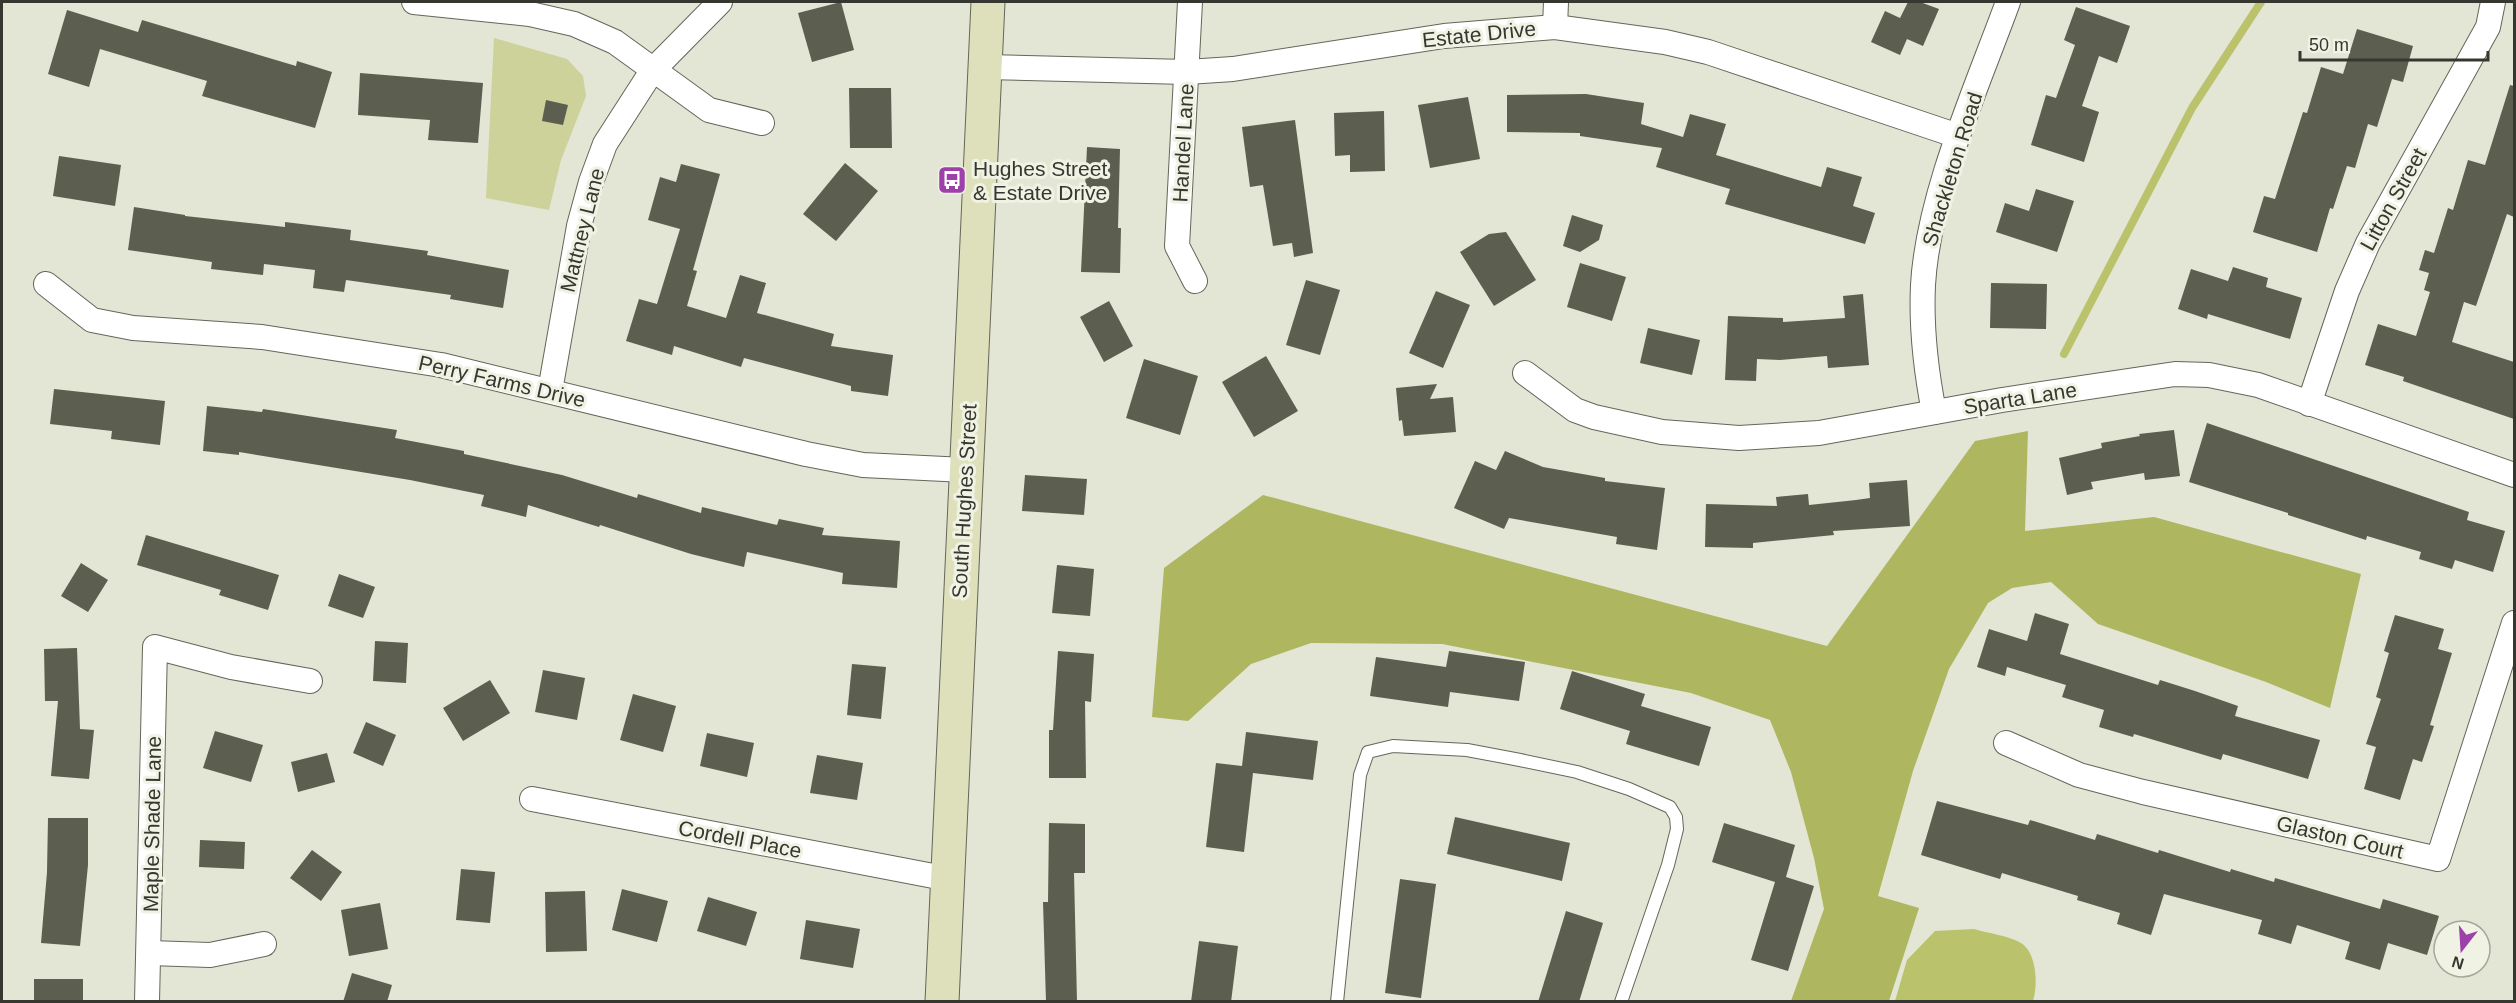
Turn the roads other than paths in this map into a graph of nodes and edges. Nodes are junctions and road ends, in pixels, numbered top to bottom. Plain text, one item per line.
1 (414, 2) edge
2 (720, 2) edge
3 (988, 2) edge
4 (1190, 2) edge
5 (1556, 2) edge
6 (2008, 2) edge
7 (2493, 2) edge
8 (1555, 27) junction
9 (986, 67) junction
10 (652, 71) junction
11 (1187, 72) junction
12 (762, 123) dead end
13 (1958, 136) junction
14 (1195, 281) dead end
15 (46, 284) dead end
16 (1525, 373) dead end
17 (550, 391) junction
18 (2309, 404) junction
19 (1934, 412) junction
20 (965, 471) junction
21 (2514, 476) edge
22 (2514, 623) edge
23 (310, 681) dead end
24 (2006, 743) dead end
25 (532, 799) dead end
26 (949, 879) junction
27 (264, 944) dead end
28 (149, 953) junction
29 (147, 1002) edge
30 (942, 1002) edge
31 (1338, 1002) edge
32 (1621, 1002) edge

1 - 10 street
2 - 10 street, Mattney Lane
3 - 9 street, South Hughes Street
4 - 11 street, Handel Lane
5 - 8 street
6 - 13 street, Shackleton Road
7 - 18 street, Litton Street
8 - 11 street, Estate Drive
8 - 13 street, Estate Drive
9 - 11 street, Estate Drive
9 - 20 street, South Hughes Street
10 - 12 street
10 - 17 street, Mattney Lane
11 - 14 street, Handel Lane
13 - 19 street, Shackleton Road
15 - 17 street, Perry Farms Drive
16 - 19 street, Sparta Lane
17 - 20 street, Perry Farms Drive
18 - 19 street, Sparta Lane
18 - 21 street, Sparta Lane
20 - 26 street, South Hughes Street
22 - 24 street, Glaston Court
23 - 28 street, Maple Shade Lane
25 - 26 street, Cordell Place
26 - 30 street, South Hughes Street
27 - 28 street
28 - 29 street, Maple Shade Lane
31 - 32 lane

